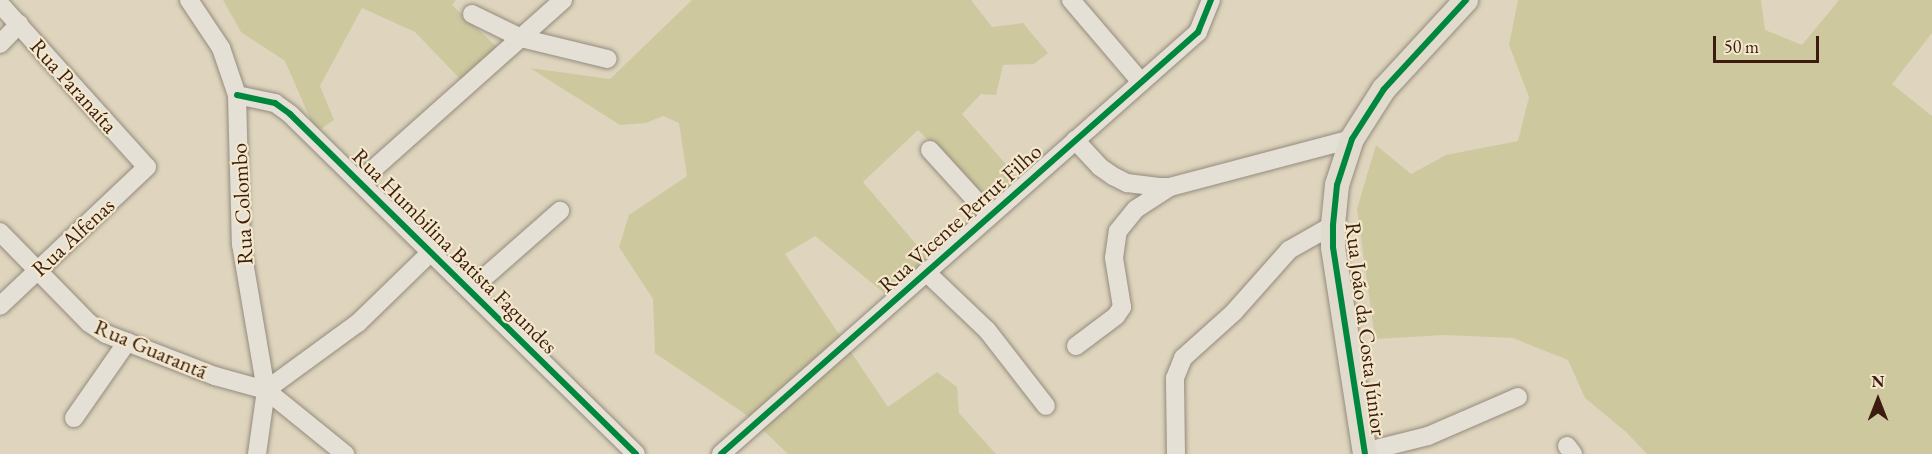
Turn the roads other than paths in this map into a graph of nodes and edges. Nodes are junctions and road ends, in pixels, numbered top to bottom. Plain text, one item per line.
1 (189, 0) edge
2 (563, 0) edge
3 (1071, 0) edge
4 (1211, 0) edge
5 (1466, 0) edge
6 (0, 4) edge
7 (472, 14) dead end
8 (19, 24) junction
9 (521, 38) junction
10 (0, 44) edge
11 (608, 59) dead end
12 (1141, 82) junction
13 (237, 95) junction
14 (1075, 140) junction
15 (1352, 140) junction
16 (930, 150) dead end
17 (147, 168) joint
18 (360, 182) junction
19 (1170, 187) junction
20 (560, 211) dead end
21 (990, 216) junction
22 (1333, 225) junction
23 (0, 232) edge
24 (431, 252) junction
25 (37, 271) junction
26 (926, 272) junction
27 (470, 290) junction
28 (0, 306) edge
29 (127, 342) junction
30 (1076, 346) dead end
31 (266, 390) junction
32 (1518, 397) dead end
33 (1046, 406) dead end
34 (74, 418) dead end
35 (626, 451) edge
36 (262, 452) edge
37 (1364, 453) edge
38 (345, 454) edge
39 (721, 454) edge
40 (1176, 454) edge

1 - 13 street, Rua Colombo
2 - 9 street
3 - 12 street
4 - 12 street, Rua Vicente Perrut Filho
5 - 15 main road, Rua João da Costa Júnior
6 - 8 street, Rua Paranaíta
7 - 9 street
8 - 10 street
8 - 17 street, Rua Paranaíta
9 - 11 street
9 - 18 street
12 - 14 street, Rua Vicente Perrut Filho
13 - 18 street, Rua Humbilina Batista Fagundes
13 - 31 street, Rua Colombo
14 - 19 street
14 - 21 street, Rua Vicente Perrut Filho
15 - 19 street
15 - 22 main road, Rua João da Costa Júnior
16 - 21 street
17 - 25 street, Rua Alfenas
18 - 24 street, Rua Humbilina Batista Fagundes
19 - 30 street
20 - 27 street
21 - 26 street, Rua Vicente Perrut Filho
22 - 37 main road, Rua João da Costa Júnior
22 - 40 street
23 - 25 street, Rua Guarantã
24 - 27 street, Rua Humbilina Batista Fagundes
24 - 31 street
25 - 28 street, Rua Alfenas
25 - 29 street, Rua Guarantã
26 - 33 street
26 - 39 street, Rua Vicente Perrut Filho
27 - 35 street, Rua Humbilina Batista Fagundes
29 - 31 street, Rua Guarantã
29 - 34 street
31 - 36 street, Rua Colombo
31 - 38 street
32 - 37 street

